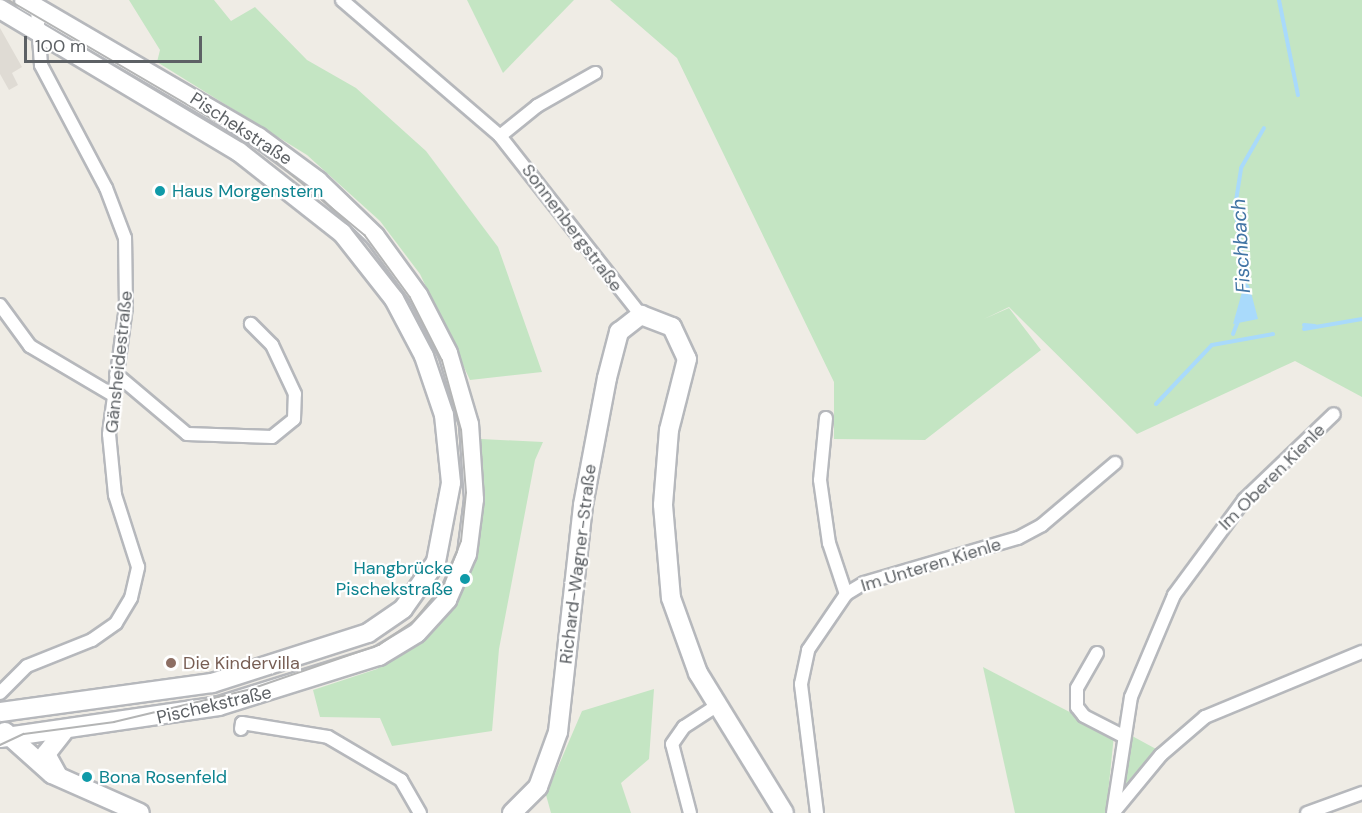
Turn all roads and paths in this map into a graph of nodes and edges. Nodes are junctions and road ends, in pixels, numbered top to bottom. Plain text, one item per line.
1 (342, 0) edge
2 (31, 5) edge
3 (357, 5) edge
4 (0, 9) edge
5 (39, 34) junction
6 (595, 73) dead end
7 (500, 136) junction
8 (0, 305) edge
9 (641, 315) junction
10 (251, 324) dead end
11 (116, 374) junction
12 (113, 395) junction
13 (1334, 414) dead end
14 (826, 418) dead end
15 (1115, 463) dead end
16 (846, 594) junction
17 (1362, 652) edge
18 (1097, 653) dead end
19 (2, 692) edge
20 (716, 706) junction
21 (39, 707) junction
22 (0, 712) edge
23 (241, 729) dead end
24 (63, 732) junction
25 (2, 735) edge
26 (1124, 736) junction
27 (69, 782) junction
28 (1362, 793) edge
29 (140, 813) edge
30 (420, 813) edge
31 (512, 813) edge
32 (690, 813) edge
33 (784, 813) edge
34 (817, 813) edge
35 (1113, 813) edge
36 (1307, 813) edge

1 - 3 street, Sonnenbergstraße
2 - 5 street, Gänsheidestraße
2 - 24 main road, Pischekstraße
3 - 7 street, Sonnenbergstraße
4 - 5 main road, Pischekstraße
5 - 11 street, Gänsheidestraße
5 - 21 main road, Pischekstraße
6 - 7 street
7 - 9 street, Sonnenbergstraße
8 - 12 street
9 - 20 main road
9 - 31 main road, Richard-Wagner-Straße
10 - 11 street
11 - 12 street, Gänsheidestraße
12 - 19 street, Gänsheidestraße
13 - 26 street, Im Oberen Kienle
14 - 16 street
15 - 16 street, Im Unteren Kienle
16 - 34 street, Im Unteren Kienle
17 - 35 street
18 - 26 street
19 - 21 main road
20 - 32 street
20 - 33 main road
21 - 22 main road, Pischekstraße
23 - 30 street
24 - 25 main road, Pischekstraße
24 - 27 main road
25 - 27 main road
26 - 35 street, Im Oberen Kienle
27 - 29 main road
28 - 36 street

